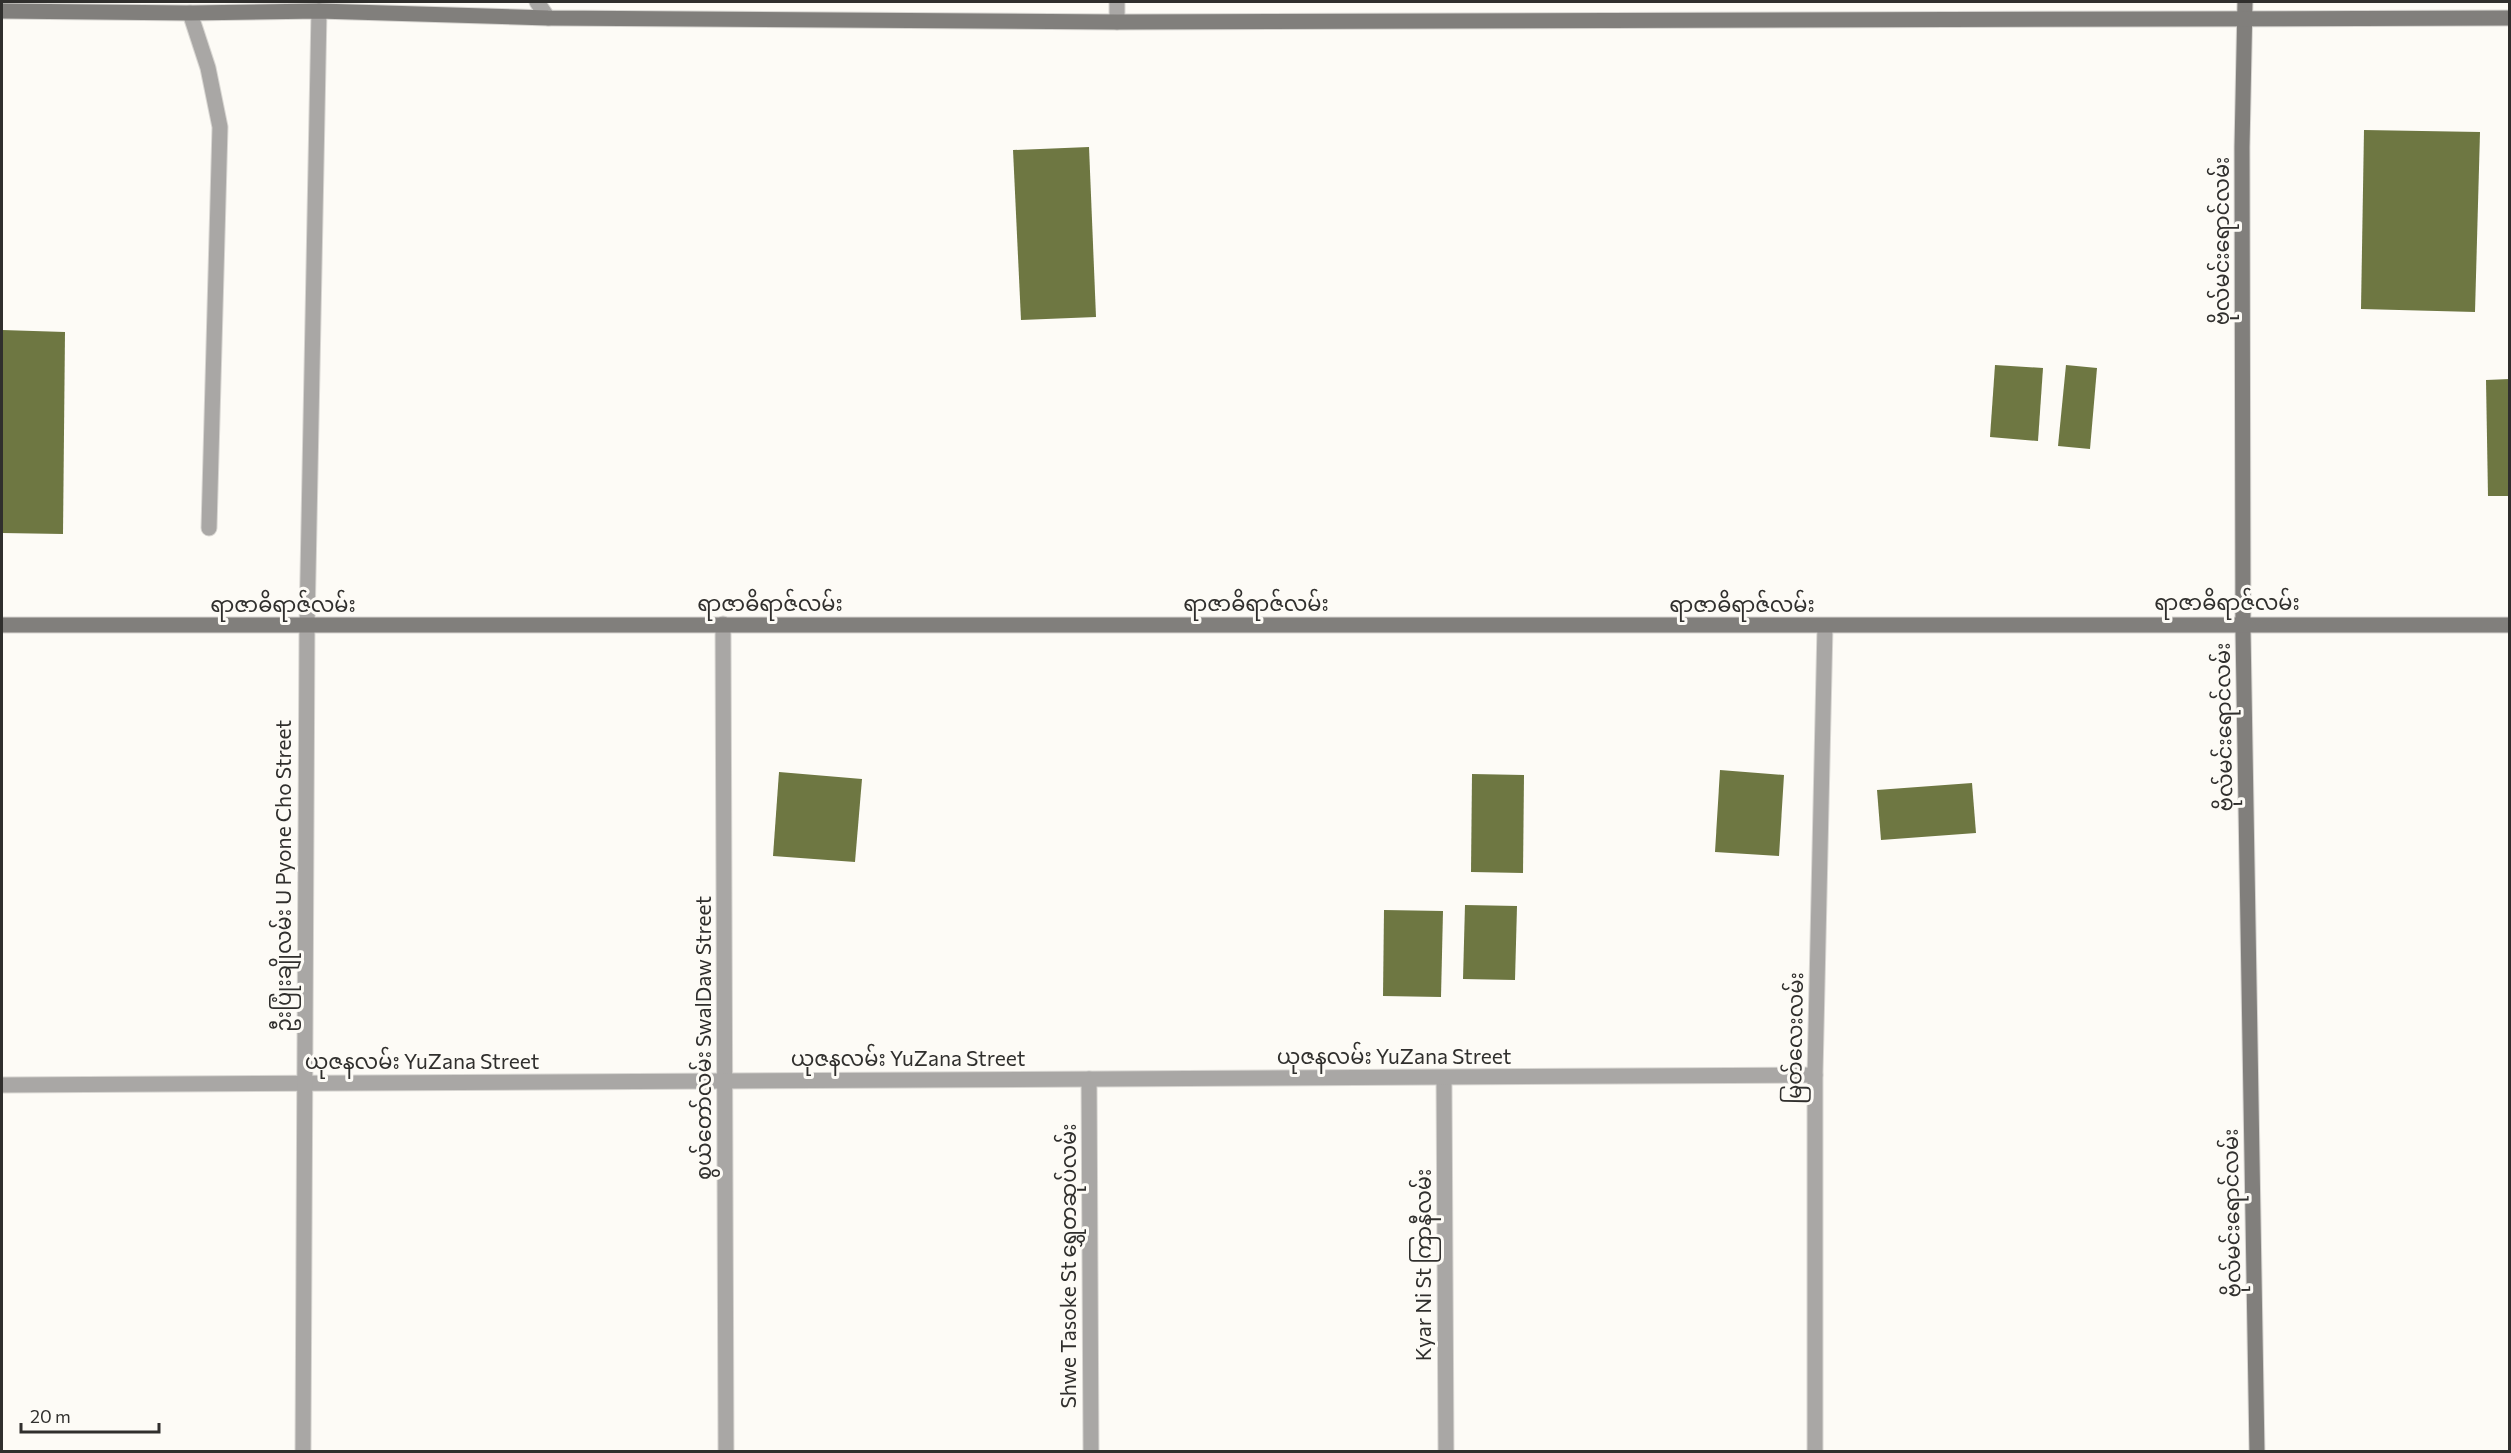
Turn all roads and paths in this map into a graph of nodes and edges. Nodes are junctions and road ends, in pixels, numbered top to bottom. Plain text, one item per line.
1 (537, 2) edge
2 (1118, 2) edge
3 (2245, 2) edge
4 (2, 11) edge
5 (319, 11) junction
6 (190, 13) junction
7 (548, 18) junction
8 (2510, 18) edge
9 (2245, 20) junction
10 (1117, 22) junction
11 (209, 528) dead end
12 (723, 624) junction
13 (2243, 624) junction
14 (2510, 625) edge
15 (2, 626) edge
16 (307, 626) junction
17 (1826, 626) junction
18 (1815, 1075) junction
19 (1444, 1078) junction
20 (1089, 1080) junction
21 (725, 1081) junction
22 (304, 1083) junction
23 (2, 1085) edge
24 (303, 1452) edge
25 (726, 1452) edge
26 (1091, 1452) edge
27 (1446, 1452) edge
28 (1815, 1452) edge
29 (2257, 1452) edge

1 - 7 street
2 - 10 street
3 - 9 street, ဗိုလ်မင်းရောင်လမ်း
4 - 6 street
5 - 6 street
5 - 7 street
5 - 16 street, ဦးပြုံးချိုလမ်း U Pyone Cho Street
6 - 11 street
7 - 10 street
8 - 9 street
9 - 10 street
9 - 13 street, ဗိုလ်မင်းရောင်လမ်း
12 - 16 street, ရာဇာဓိရာဇ်လမ်း
12 - 17 street, ရာဇာဓိရာဇ်လမ်း
12 - 21 street, စွယ်တော်လမ်း SwalDaw Street
13 - 14 street, ရာဇာဓိရာဇ်လမ်း
13 - 17 street, ရာဇာဓိရာဇ်လမ်း
13 - 29 street, ဗိုလ်မင်းရောင်လမ်း
15 - 16 street, ရာဇာဓိရာဇ်လမ်း
16 - 22 street, ဦးပြုံးချိုလမ်း U Pyone Cho Street
17 - 18 street, မြတ်လေးလမ်း
18 - 19 street, ယုဇနလမ်း YuZana Street
18 - 28 street, မြတ်လေးလမ်း
19 - 20 street, ယုဇနလမ်း YuZana Street
19 - 27 street, Kyar Ni St ကြာနီလမ်း
20 - 21 street, ယုဇနလမ်း YuZana Street
20 - 26 street, Shwe Tasoke St ရွှေတဆုပ်လမ်း
21 - 22 street, ယုဇနလမ်း YuZana Street
21 - 25 street, စွယ်တော်လမ်း SwalDaw Street
22 - 23 street, ယုဇနလမ်း YuZana Street
22 - 24 street, ဦးပြုံးချိုလမ်း U Pyone Cho Street

